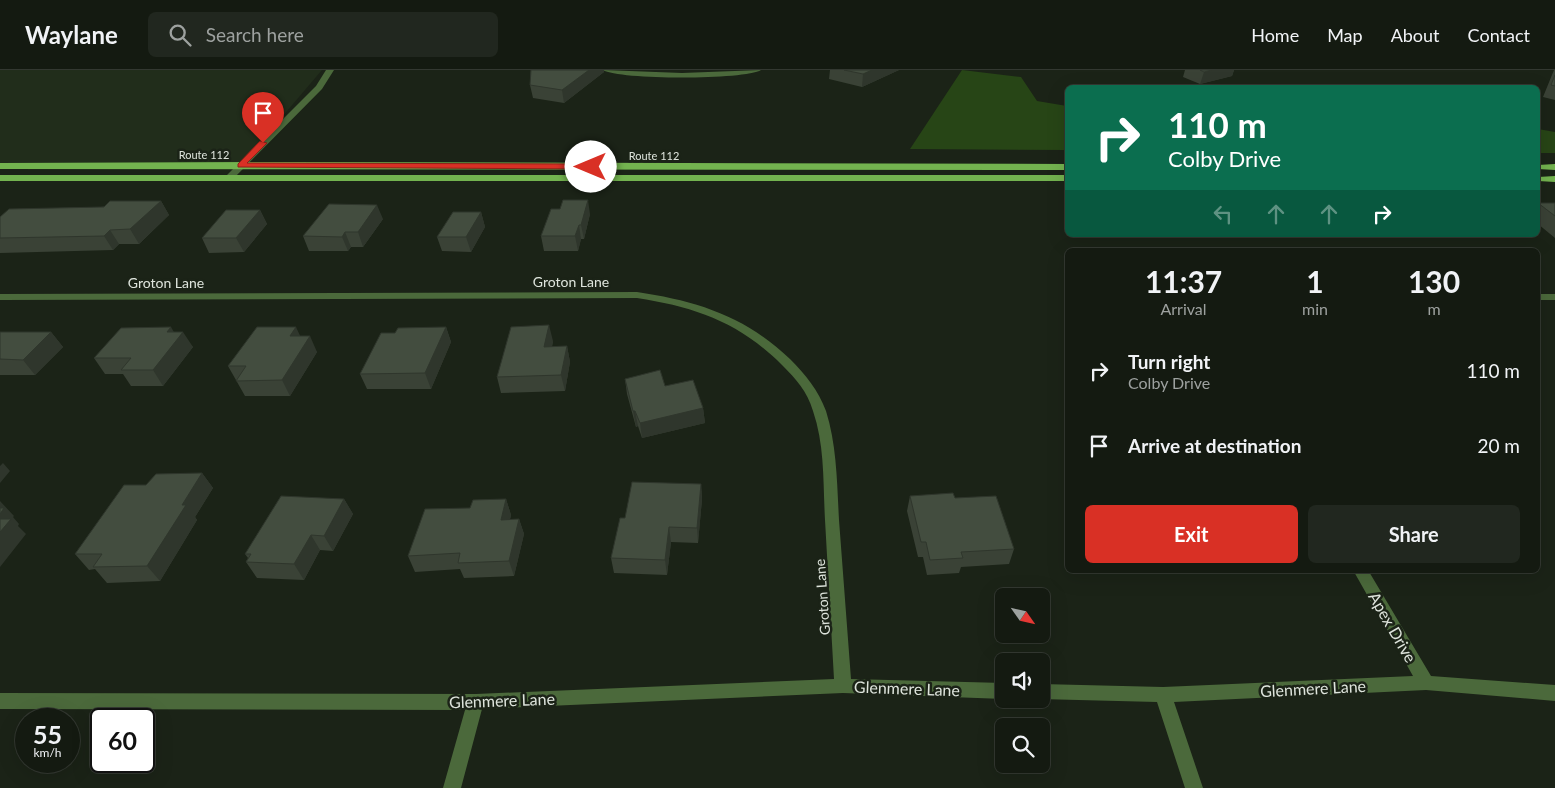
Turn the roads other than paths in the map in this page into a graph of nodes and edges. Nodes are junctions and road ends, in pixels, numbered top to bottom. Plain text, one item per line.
1 (330, 70) edge
2 (608, 70) edge
3 (757, 70) edge
4 (241, 165) junction
5 (0, 166) edge
6 (1065, 167) edge
7 (1540, 167) edge
8 (1555, 167) edge
9 (0, 178) edge
10 (230, 178) junction
11 (1065, 178) edge
12 (1540, 179) edge
13 (1555, 180) edge
14 (0, 297) edge
15 (1540, 297) edge
16 (1555, 297) edge
17 (1362, 573) edge
18 (1426, 683) junction
19 (843, 686) junction
20 (995, 691) edge
21 (1050, 692) edge
22 (1555, 693) edge
23 (1163, 695) junction
24 (0, 701) edge
25 (476, 702) junction
26 (452, 788) edge
27 (1194, 788) edge

1 - 4 street
2 - 3 street
4 - 5 main road, Route 112
4 - 6 main road, Route 112
4 - 10 street
7 - 8 main road
9 - 10 main road, Route 112
10 - 11 main road, Route 112
12 - 13 main road
14 - 19 street, Groton Lane
15 - 16 street
17 - 18 street, Apex Drive
18 - 22 street, Glenmere Lane
18 - 23 street, Glenmere Lane
19 - 20 street, Glenmere Lane
19 - 25 street, Glenmere Lane
21 - 23 street, Glenmere Lane
23 - 27 street
24 - 25 street, Glenmere Lane
25 - 26 street

